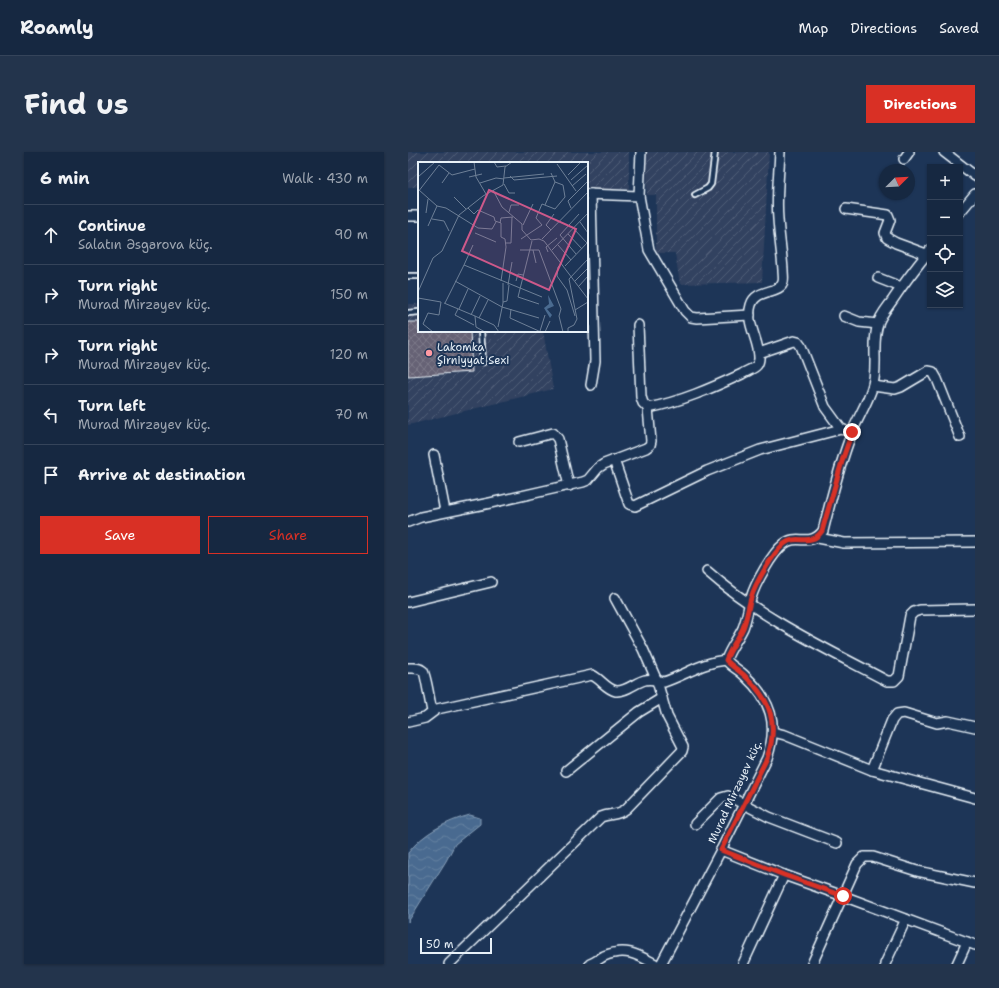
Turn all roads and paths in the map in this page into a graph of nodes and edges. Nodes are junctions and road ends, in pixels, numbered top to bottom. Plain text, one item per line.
1 (641, 152) edge
2 (715, 152) edge
3 (780, 152) edge
4 (944, 152) edge
5 (975, 176) edge
6 (589, 194) edge
7 (975, 194) edge
8 (695, 195) dead end
9 (639, 196) junction
10 (963, 208) edge
11 (846, 209) dead end
12 (589, 231) edge
13 (927, 252) edge
14 (927, 253) edge
15 (878, 278) dead end
16 (590, 282) edge
17 (901, 287) junction
18 (418, 312) edge
19 (408, 313) edge
20 (750, 315) junction
21 (844, 316) dead end
22 (878, 324) junction
23 (638, 325) dead end
24 (481, 332) edge
25 (759, 352) junction
26 (483, 362) dead end
27 (591, 385) dead end
28 (873, 386) junction
29 (648, 408) junction
30 (841, 429) junction
31 (852, 432) junction
32 (960, 438) dead end
33 (519, 442) dead end
34 (434, 455) dead end
35 (614, 460) junction
36 (569, 486) junction
37 (445, 511) junction
38 (409, 519) edge
39 (818, 538) junction
40 (975, 542) edge
41 (708, 571) dead end
42 (491, 582) dead end
43 (615, 598) dead end
44 (408, 602) edge
45 (750, 604) junction
46 (975, 609) edge
47 (726, 660) junction
48 (408, 668) edge
49 (657, 682) junction
50 (662, 698) junction
51 (432, 711) junction
52 (408, 722) edge
53 (975, 727) edge
54 (773, 732) junction
55 (872, 770) junction
56 (566, 771) dead end
57 (975, 798) edge
58 (743, 805) junction
59 (695, 824) dead end
60 (837, 843) dead end
61 (721, 850) junction
62 (784, 875) junction
63 (975, 883) edge
64 (843, 896) junction
65 (906, 919) junction
66 (971, 944) edge
67 (449, 964) edge
68 (590, 964) edge
69 (655, 964) edge
70 (661, 964) edge
71 (743, 964) edge
72 (812, 964) edge
73 (885, 964) edge
74 (957, 964) edge

1 - 9 street
2 - 8 lane
3 - 20 street
4 - 5 street
6 - 9 street
6 - 12 street
7 - 10 street
9 - 20 street
11 - 13 street
12 - 16 street
14 - 17 street
15 - 17 street
16 - 27 street
17 - 22 street
18 - 19 lane
20 - 25 street
21 - 22 street
22 - 28 street
23 - 29 street
24 - 26 lane
25 - 29 street
25 - 30 street
28 - 31 street
28 - 32 street
29 - 35 street
30 - 31 street
30 - 35 street
31 - 39 street
33 - 36 street
34 - 37 street
35 - 36 street
36 - 37 street
37 - 38 street
39 - 40 street
39 - 45 street
41 - 45 street
42 - 44 street
43 - 49 street
45 - 46 street
45 - 47 street
47 - 49 street
47 - 54 street, Murad Mirzəyev küç.
48 - 51 street
49 - 50 street
49 - 51 street
50 - 56 street
50 - 67 street
51 - 52 street
53 - 55 street
54 - 55 street
54 - 58 street, Murad Mirzəyev küç.
55 - 57 street
58 - 59 street
58 - 60 street
58 - 61 street, Murad Mirzəyev küç.
61 - 62 street
61 - 70 street, Murad Mirzəyev küç.
62 - 64 street
62 - 71 street
63 - 64 street
64 - 65 street
64 - 72 street
65 - 66 street
65 - 73 street
66 - 74 street
68 - 69 street

